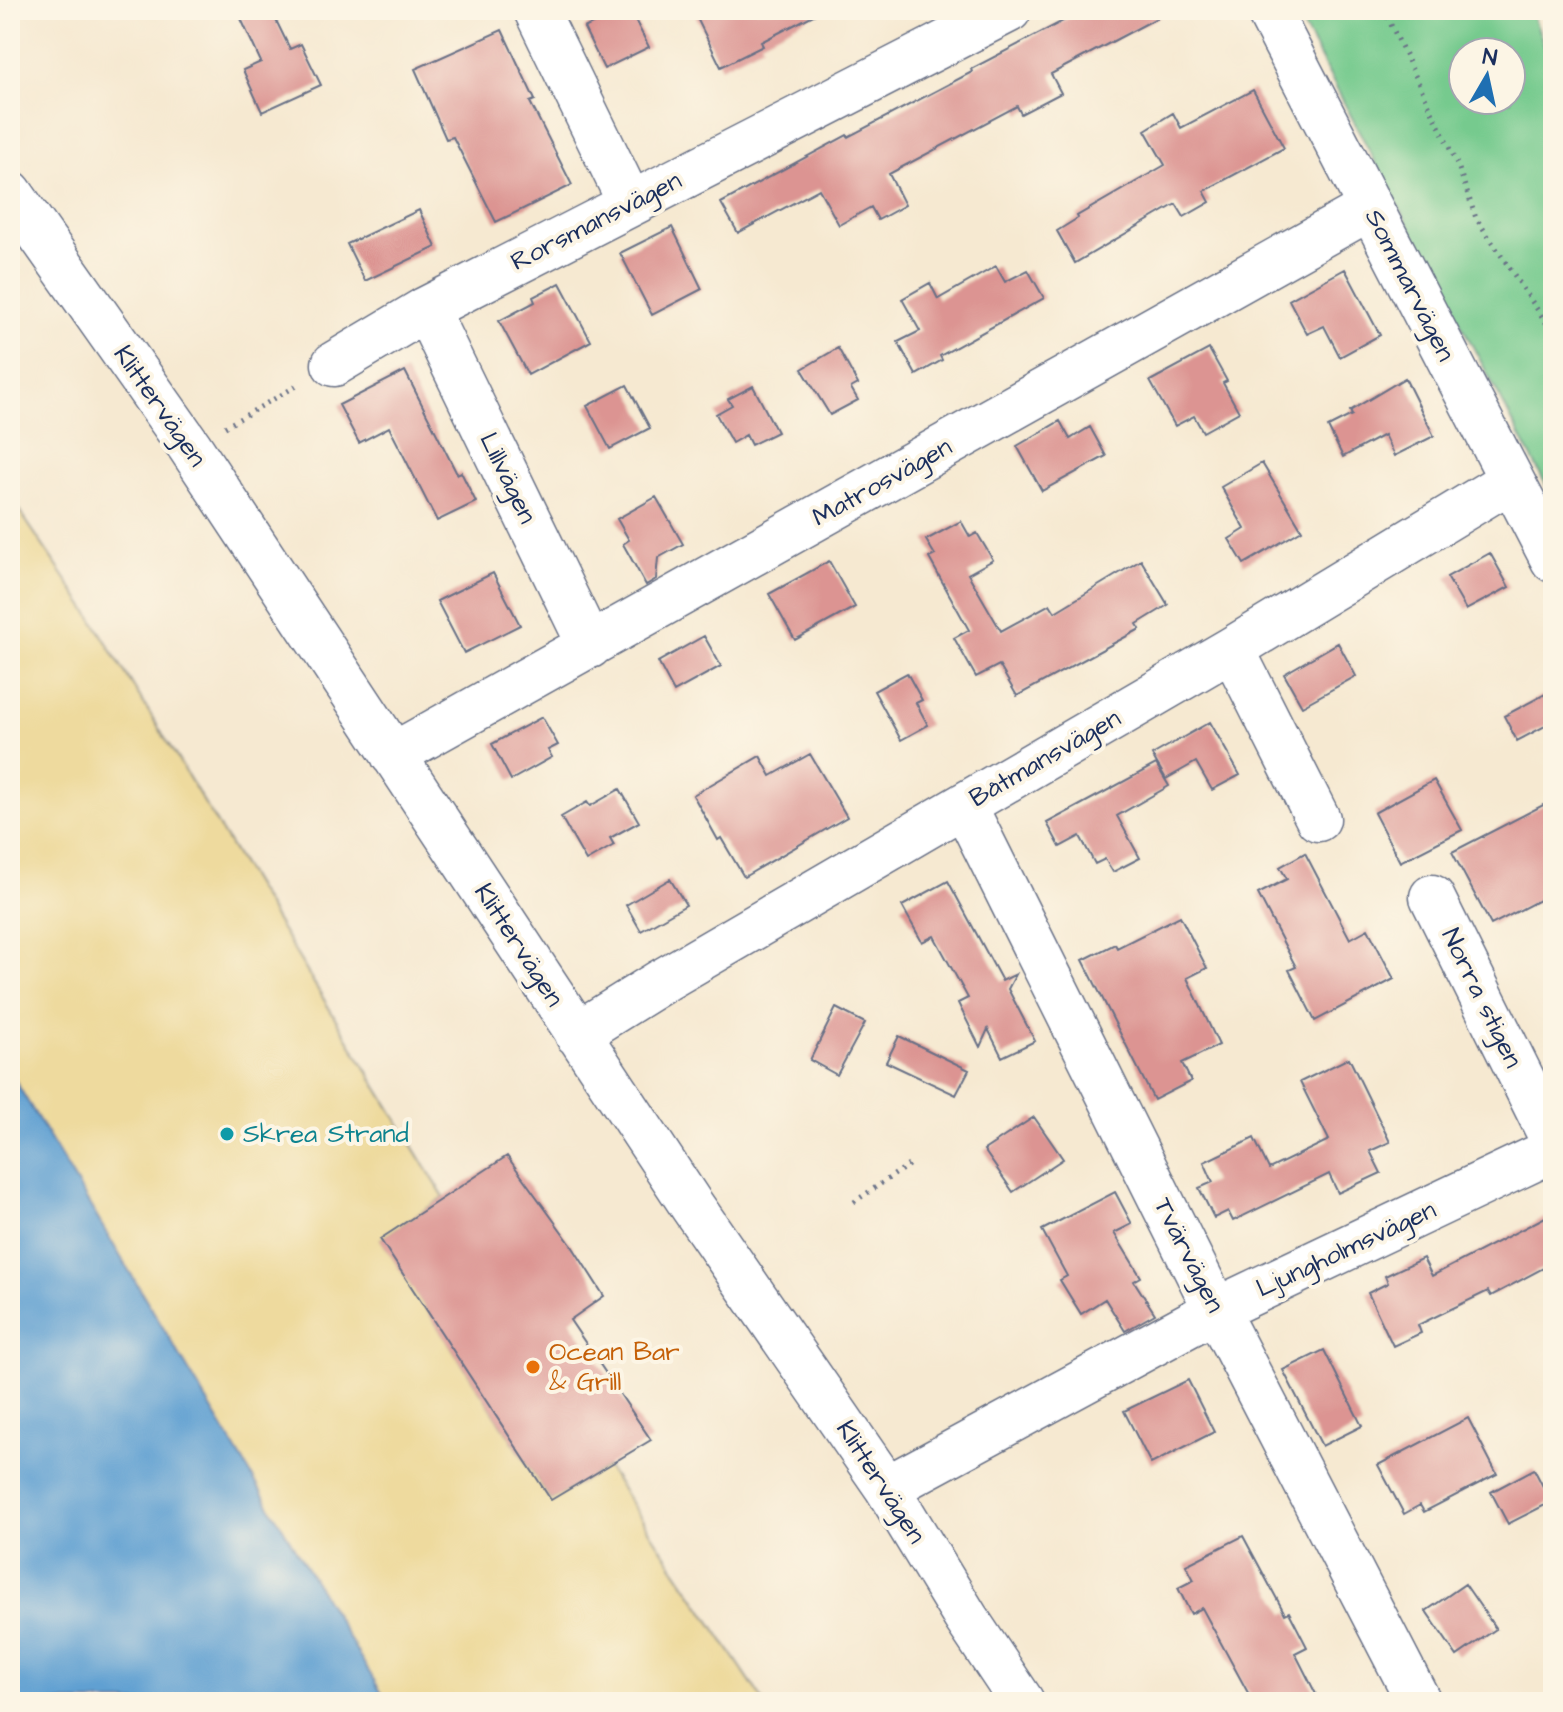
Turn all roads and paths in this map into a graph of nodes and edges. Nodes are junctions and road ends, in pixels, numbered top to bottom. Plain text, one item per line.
1 (536, 10) edge
2 (1009, 10) edge
3 (1268, 10) edge
4 (1384, 10) edge
5 (10, 192) edge
6 (630, 203) junction
7 (1370, 208) junction
8 (426, 309) junction
9 (1553, 333) edge
10 (334, 364) joint
11 (190, 447) junction
12 (1511, 480) junction
13 (1553, 560) edge
14 (590, 646) junction
15 (1232, 649) junction
16 (393, 755) junction
17 (964, 805) junction
18 (1318, 819) dead end
19 (1432, 897) dead end
20 (577, 1034) junction
21 (1553, 1141) edge
22 (1553, 1150) edge
23 (913, 1162) dead end
24 (854, 1202) dead end
25 (1216, 1310) junction
26 (887, 1488) junction
27 (1022, 1702) edge
28 (1419, 1702) edge

1 - 6 street
2 - 6 street, Rorsmansvägen
3 - 7 street, Sommarvägen
4 - 9 path
5 - 11 street, Klittervägen
6 - 8 street, Rorsmansvägen
7 - 12 street, Sommarvägen
7 - 14 street, Matrosvägen
8 - 10 street, Rorsmansvägen
8 - 14 street, Lillvägen
10 - 11 path
11 - 16 street, Klittervägen
12 - 13 street, Sommarvägen
12 - 15 street, Båtmansvägen
14 - 16 street, Matrosvägen
15 - 17 street, Båtmansvägen
15 - 18 street
16 - 20 street, Klittervägen
17 - 20 street, Båtmansvägen
17 - 25 street, Tvärvägen
19 - 21 street, Norra stigen
20 - 26 street, Klittervägen
22 - 25 street, Ljungholmsvägen
23 - 24 path
25 - 26 street, Ljungholmsvägen
25 - 28 street, Tvärvägen
26 - 27 street, Klittervägen

